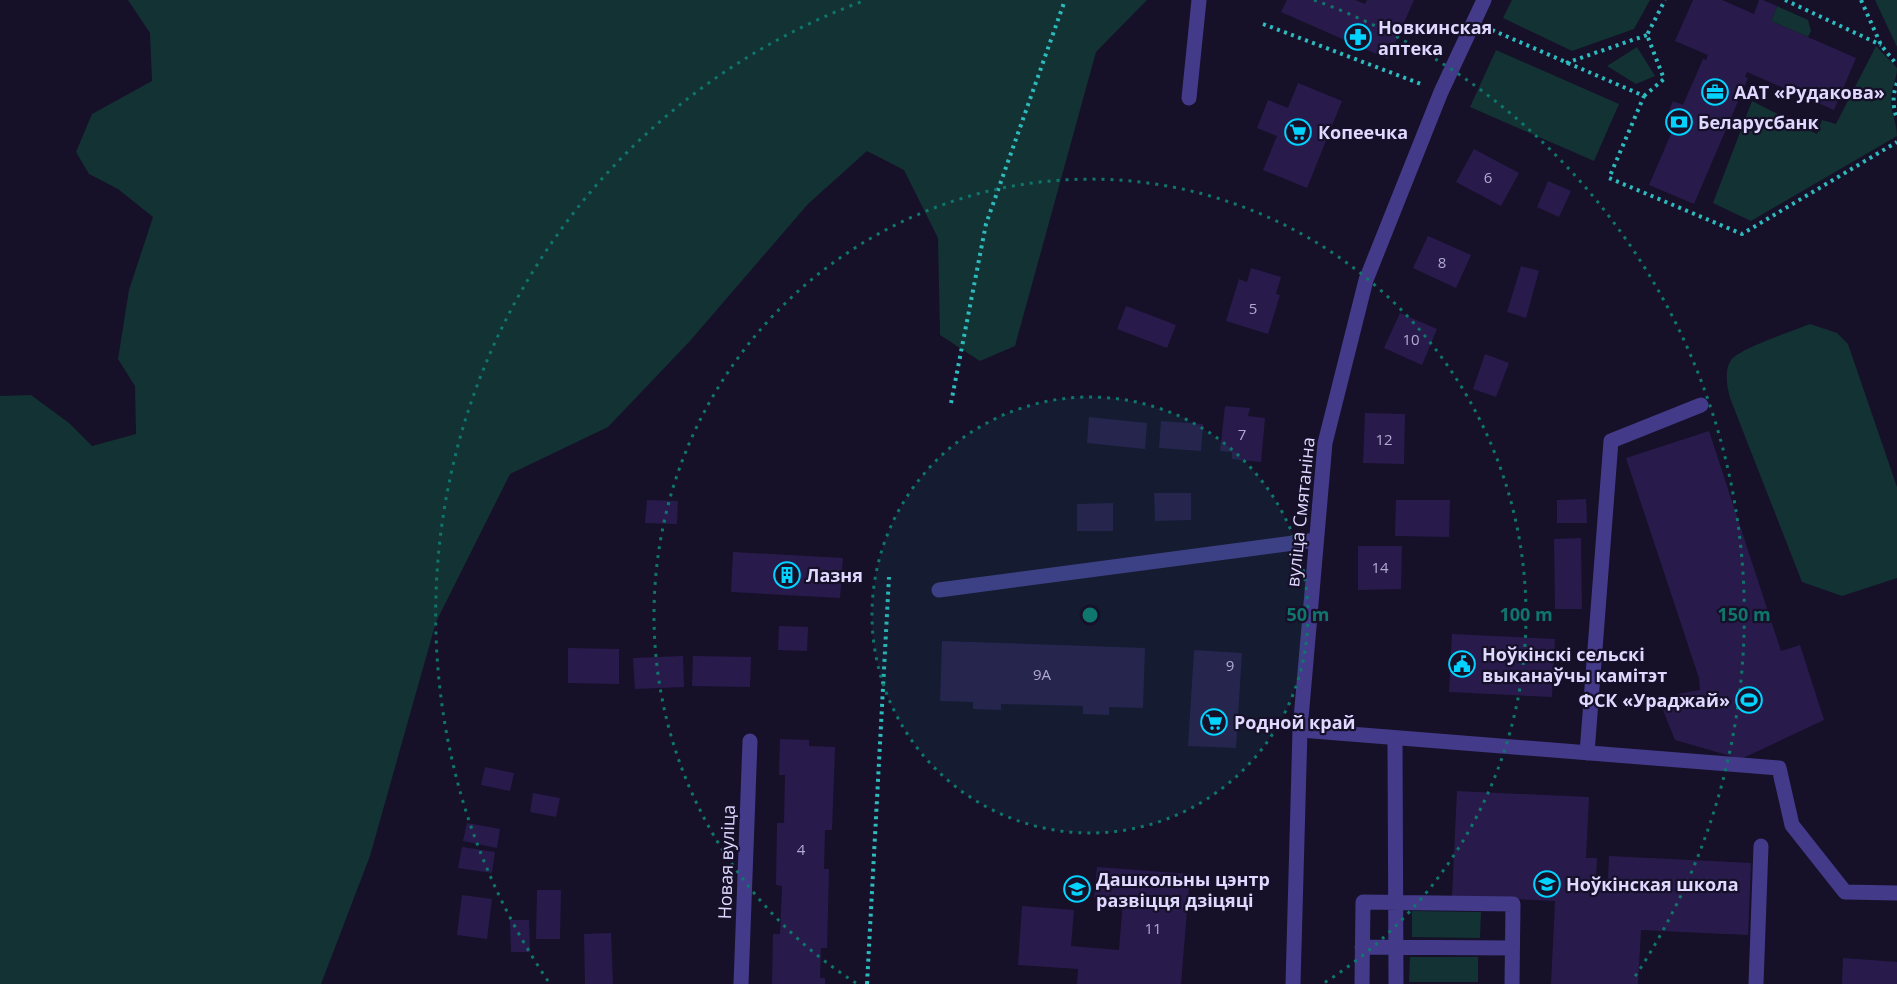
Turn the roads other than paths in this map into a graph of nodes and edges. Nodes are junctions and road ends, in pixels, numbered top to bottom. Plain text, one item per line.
1 (1199, 0) edge
2 (1484, 0) edge
3 (1190, 98) dead end
4 (1701, 405) dead end
5 (1316, 540) junction
6 (939, 590) dead end
7 (1300, 730) junction
8 (1395, 738) junction
9 (750, 741) dead end
10 (1587, 753) junction
11 (1761, 846) dead end
12 (1897, 893) edge
13 (1396, 903) junction
14 (1362, 946) junction
15 (1396, 947) junction
16 (1512, 948) junction
17 (741, 984) edge
18 (1293, 984) edge
19 (1362, 984) edge
20 (1396, 984) edge
21 (1512, 984) edge
22 (1756, 984) edge

1 - 3 street
2 - 5 street, вуліца Смятаніна
4 - 10 street
5 - 6 street
5 - 7 street, вуліца Смятаніна
7 - 8 street
7 - 18 street, вуліца Смятаніна
8 - 10 street
8 - 13 street
9 - 17 street, Новая вуліца
10 - 12 street
11 - 22 street
13 - 14 street
13 - 15 street
13 - 16 street
14 - 15 street
14 - 19 street
15 - 16 street
15 - 20 street
16 - 21 street

